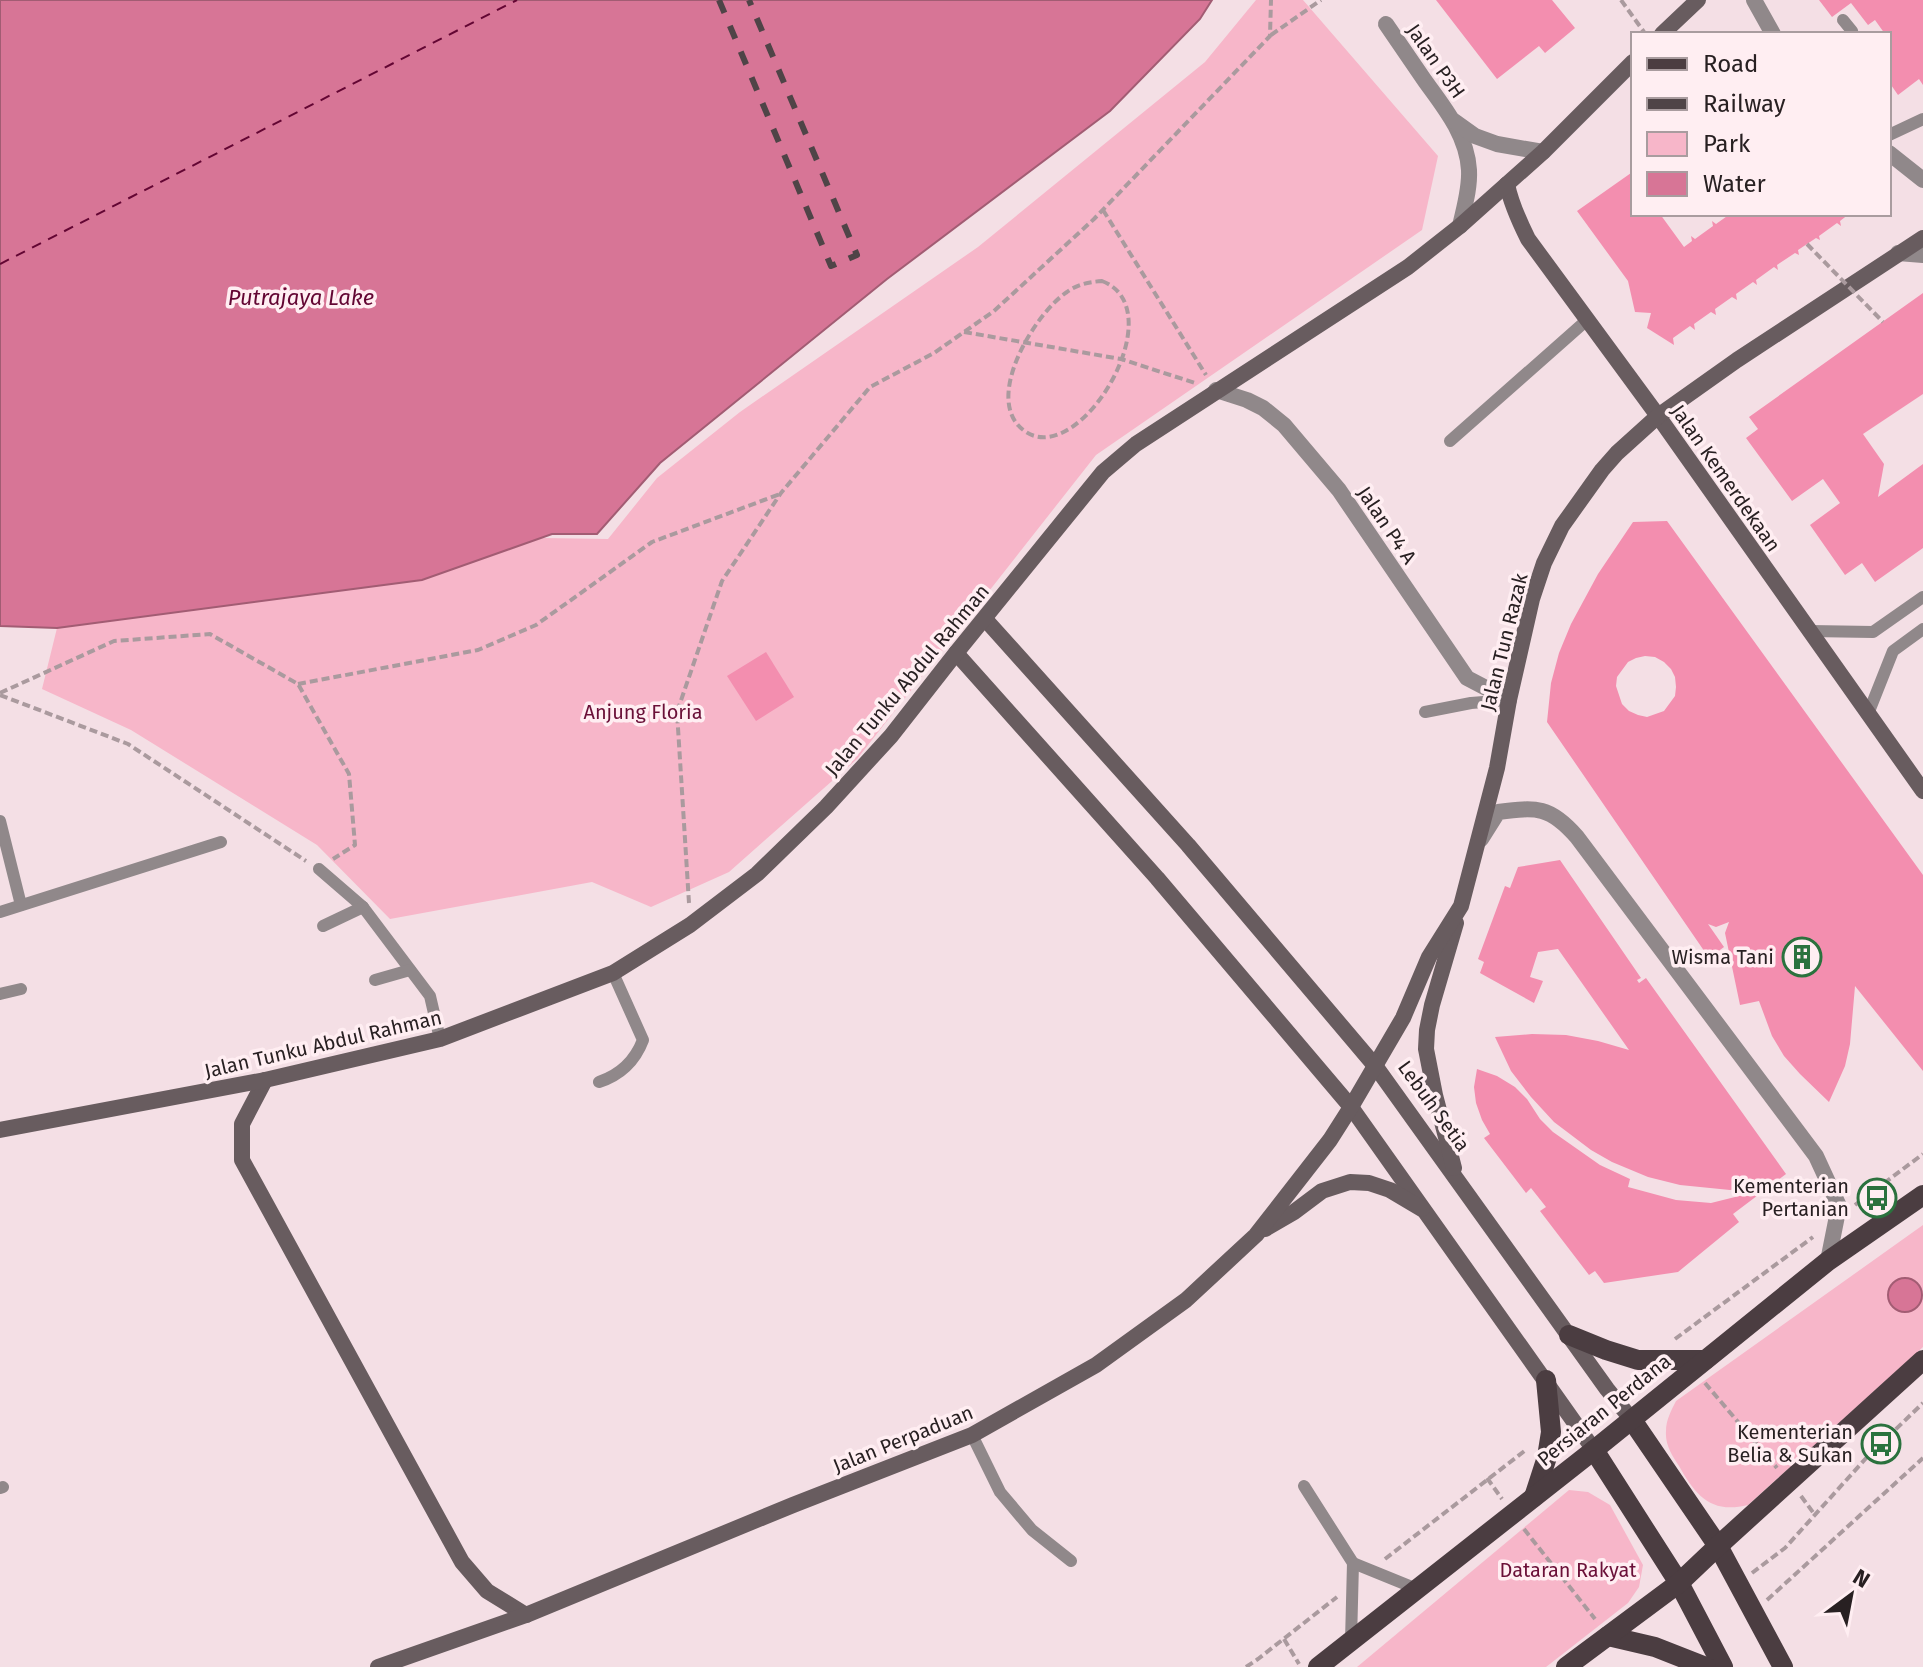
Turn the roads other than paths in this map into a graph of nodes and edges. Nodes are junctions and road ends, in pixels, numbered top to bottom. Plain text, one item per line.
1 (1698, 0) edge
2 (1754, 0) edge
3 (1843, 20) dead end
4 (1386, 24) dead end
5 (1664, 32) edge
6 (1772, 32) edge
7 (1851, 32) edge
8 (1631, 64) edge
9 (1923, 119) edge
10 (1454, 121) junction
11 (1891, 134) edge
12 (1543, 152) junction
13 (1891, 155) edge
14 (1923, 180) edge
15 (1507, 184) junction
16 (1460, 226) junction
17 (1923, 238) edge
18 (1898, 253) junction
19 (1923, 255) edge
20 (1587, 320) junction
21 (1216, 390) junction
22 (1658, 416) junction
23 (1450, 441) dead end
24 (1923, 597) edge
25 (985, 619) junction
26 (1923, 629) edge
27 (1810, 631) junction
28 (956, 653) junction
29 (1509, 700) junction
30 (1425, 712) dead end
31 (1868, 714) junction
32 (1923, 791) edge
33 (0, 821) edge
34 (221, 842) dead end
35 (1478, 843) junction
36 (319, 869) road end
37 (21, 905) junction
38 (1461, 906) junction
39 (363, 907) junction
40 (0, 912) edge
41 (323, 926) dead end
42 (410, 970) junction
43 (613, 973) junction
44 (375, 980) dead end
45 (21, 989) dead end
46 (0, 994) edge
47 (440, 1039) junction
48 (1376, 1067) junction
49 (265, 1080) junction
50 (599, 1082) dead end
51 (1351, 1107) junction
52 (0, 1130) edge
53 (1456, 1176) junction
54 (1923, 1195) edge
55 (1427, 1212) junction
56 (1256, 1235) junction
57 (1828, 1261) junction
58 (1569, 1335) junction
59 (1923, 1360) edge
60 (1699, 1365) junction
61 (1546, 1380) junction
62 (1632, 1420) junction
63 (972, 1435) junction
64 (1594, 1450) junction
65 (1304, 1486) dead end
66 (1534, 1497) junction
67 (1718, 1546) junction
68 (1071, 1561) dead end
69 (1353, 1563) junction
70 (1679, 1583) junction
71 (1417, 1589) junction
72 (526, 1615) junction
73 (1608, 1636) junction
74 (1351, 1641) junction
75 (378, 1667) edge
76 (1318, 1667) edge
77 (1566, 1667) edge
78 (1706, 1667) edge
79 (1723, 1667) edge
80 (1783, 1667) edge

1 - 5 street
2 - 6 street
3 - 7 lane
4 - 10 street, Jalan P3H
8 - 12 street, Jalan Tunku Abdul Rahman
9 - 11 lane
10 - 12 street, Jalan P3H
10 - 16 street, Jalan P3H
12 - 15 street, Jalan Tunku Abdul Rahman
13 - 14 street
15 - 16 street, Jalan Tunku Abdul Rahman
15 - 20 street, Jalan Kemerdekaan
16 - 21 street, Jalan Tunku Abdul Rahman
17 - 18 street, Jalan Tun Razak
18 - 19 street
18 - 22 street, Jalan Tun Razak
20 - 22 street, Jalan Kemerdekaan
20 - 23 lane
21 - 25 street, Jalan Tunku Abdul Rahman
21 - 29 street, Jalan P4 A
22 - 27 street, Jalan Kemerdekaan
22 - 29 street, Jalan Tun Razak
24 - 27 lane
25 - 28 street, Jalan Tunku Abdul Rahman
25 - 48 street, Lebuh Setia
26 - 31 lane
27 - 31 street, Jalan Kemerdekaan
28 - 43 street, Jalan Tunku Abdul Rahman
28 - 51 street
29 - 30 lane
29 - 35 street, Jalan Tun Razak
31 - 32 street, Jalan Kemerdekaan
33 - 37 lane
34 - 37 lane
35 - 38 street, Jalan Tun Razak
35 - 57 street
36 - 39 lane
37 - 40 lane
38 - 48 street, Jalan Tun Razak
38 - 53 street
39 - 41 lane
39 - 42 lane
42 - 44 lane
42 - 47 lane
43 - 47 street, Jalan Tunku Abdul Rahman
43 - 50 lane
45 - 46 lane
47 - 49 street, Jalan Tunku Abdul Rahman
48 - 51 street, Jalan Tun Razak
48 - 53 street, Lebuh Setia
49 - 52 street, Jalan Tunku Abdul Rahman
49 - 72 street
51 - 55 street
51 - 56 street, Jalan Perpaduan
53 - 58 street, Lebuh Setia
54 - 57 main road, Persiaran Perdana
55 - 56 street
55 - 61 street
56 - 63 street, Jalan Perpaduan
57 - 60 main road, Persiaran Perdana
58 - 60 main road
58 - 62 street, Lebuh Setia
59 - 67 main road
60 - 62 main road, Persiaran Perdana
61 - 64 street
61 - 66 main road
62 - 64 main road, Persiaran Perdana
62 - 67 main road, Lebuh Setia
63 - 68 lane
63 - 72 street, Jalan Perpaduan
64 - 66 main road, Persiaran Perdana
64 - 70 main road
65 - 69 lane
66 - 71 main road, Persiaran Perdana
67 - 70 main road
67 - 80 main road, Lebuh Setia
69 - 71 lane
69 - 74 lane
70 - 73 main road
70 - 79 main road
71 - 74 main road, Persiaran Perdana
72 - 75 street, Jalan Perpaduan
73 - 77 main road
73 - 78 main road
74 - 76 main road, Persiaran Perdana

